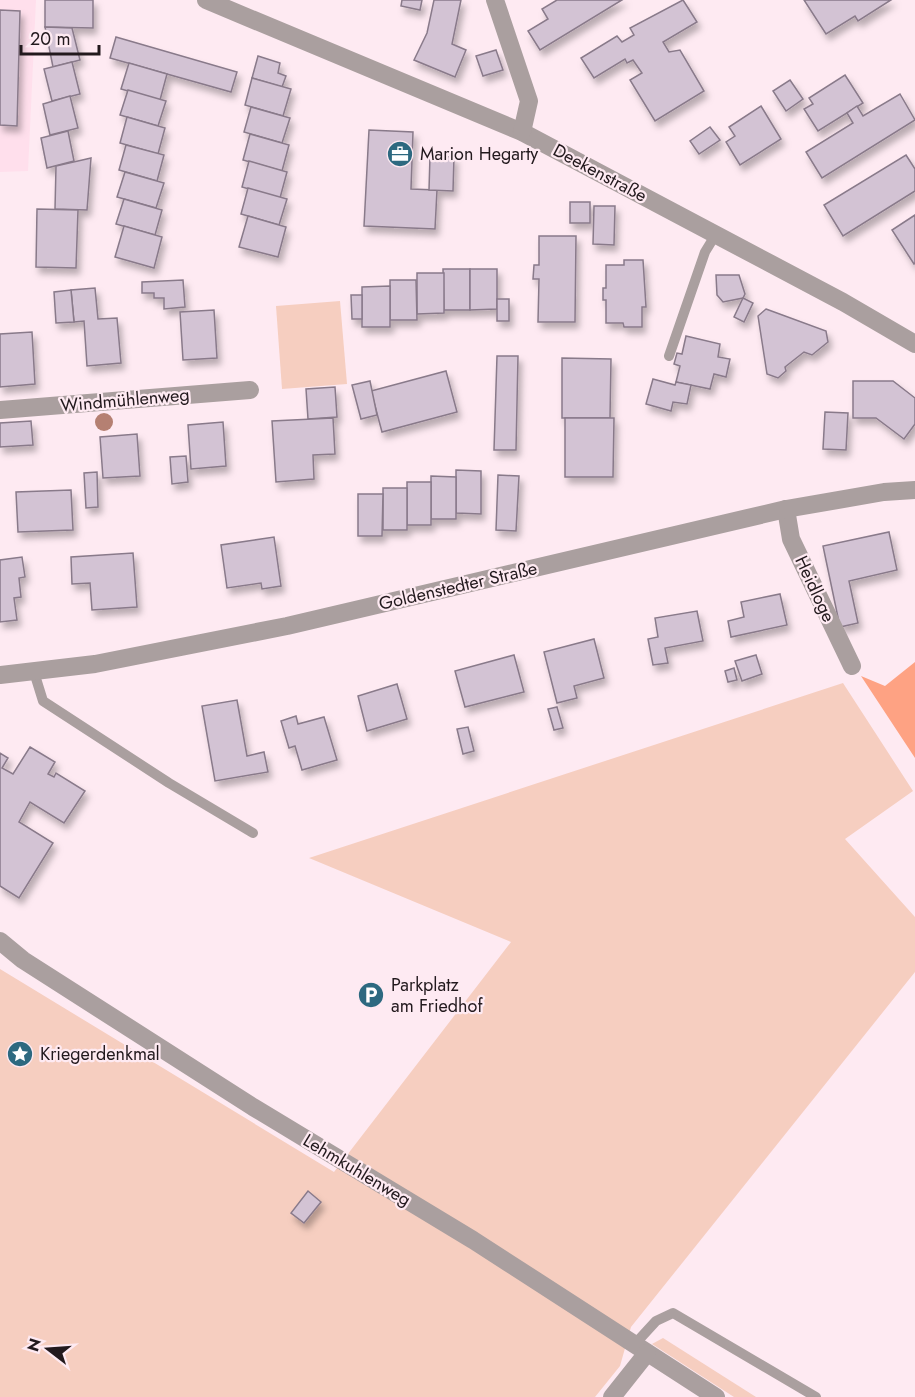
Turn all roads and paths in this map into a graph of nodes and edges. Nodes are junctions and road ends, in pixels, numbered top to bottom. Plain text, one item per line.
1 (206, 0) edge
2 (495, 0) edge
3 (522, 132) junction
4 (716, 234) junction
5 (915, 344) edge
6 (669, 356) dead end
7 (250, 390) dead end
8 (0, 410) edge
9 (915, 490) edge
10 (786, 509) junction
11 (852, 666) dead end
12 (34, 672) junction
13 (0, 675) edge
14 (253, 833) dead end
15 (0, 941) edge
16 (640, 1349) junction
17 (612, 1397) edge
18 (716, 1397) edge
19 (816, 1397) edge

1 - 3 street, Deekenstraße
2 - 3 street
3 - 4 street, Deekenstraße
4 - 5 street, Deekenstraße
4 - 6 lane
7 - 8 street, Windmühlenweg
9 - 10 street, Goldenstedter Straße
10 - 11 street, Heidloge
10 - 12 street, Goldenstedter Straße
12 - 13 street, Goldenstedter Straße
12 - 14 lane
15 - 16 street, Lehmkuhlenweg
16 - 17 street
16 - 18 street, Lehmkuhlenweg
16 - 19 lane

